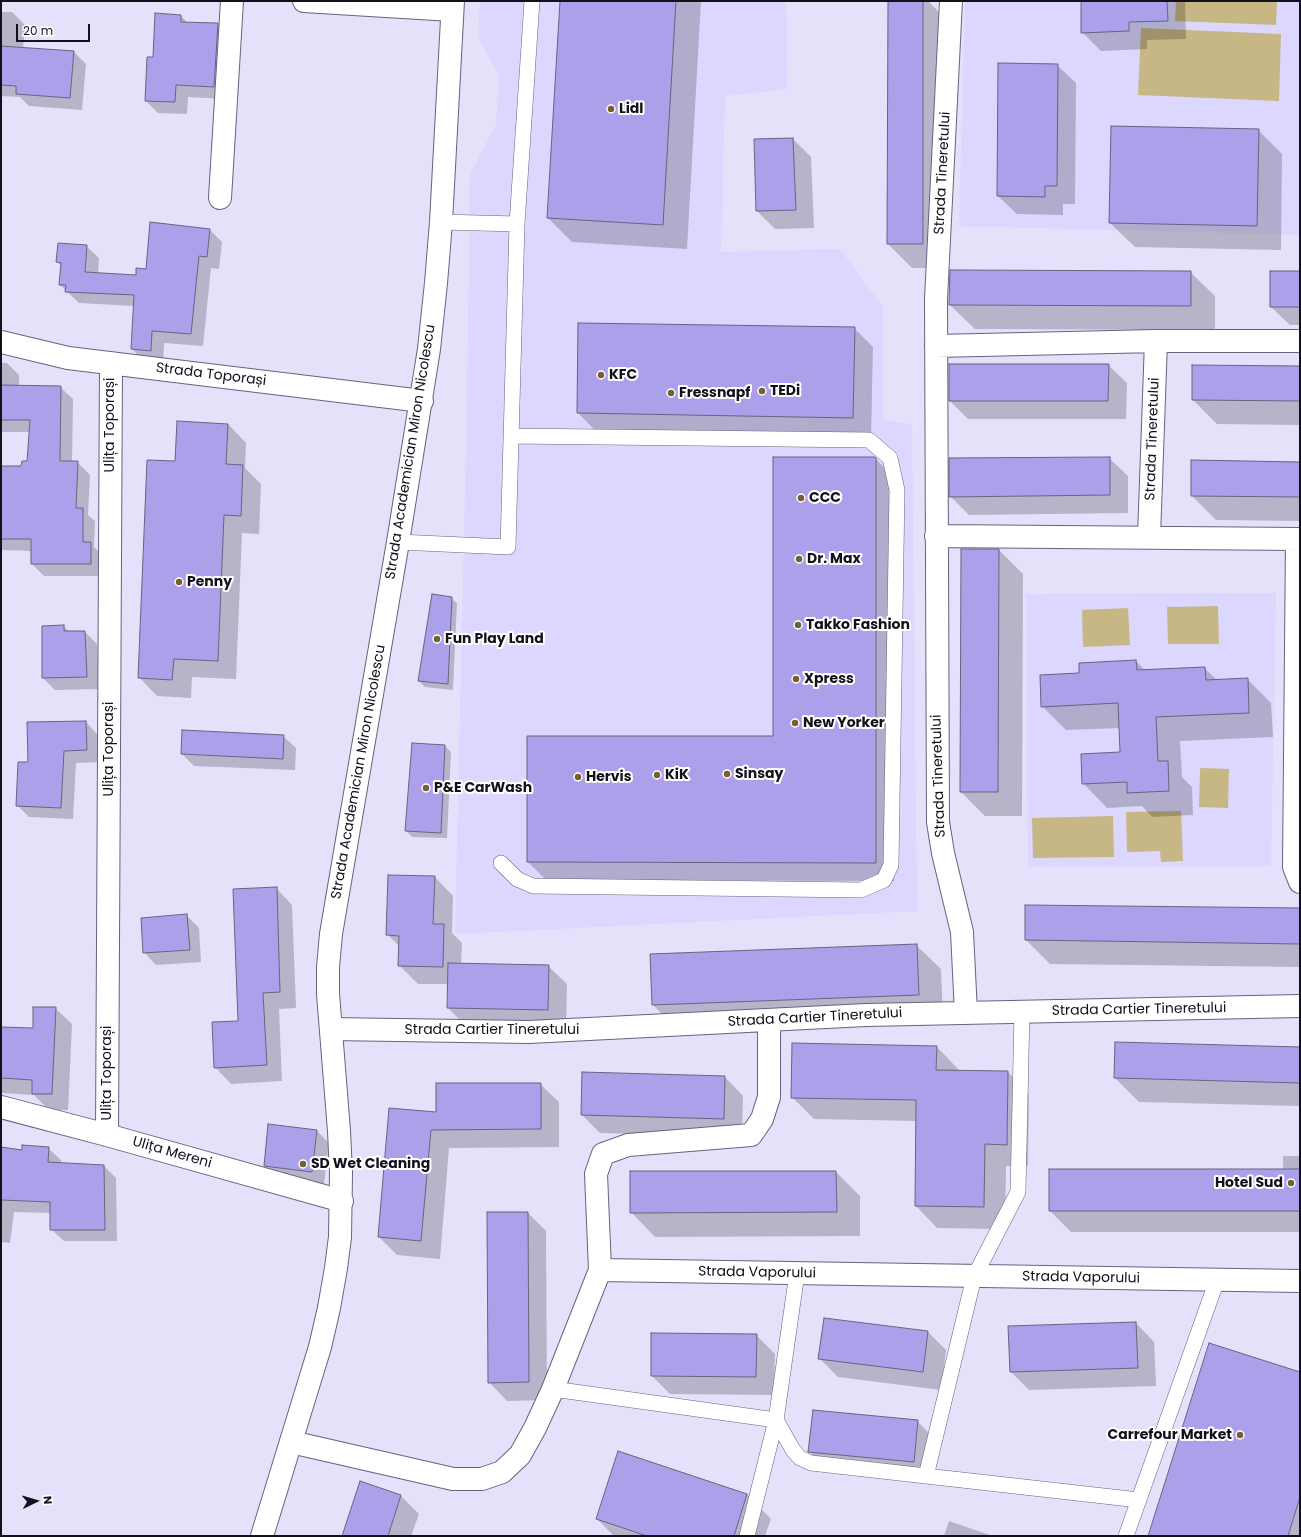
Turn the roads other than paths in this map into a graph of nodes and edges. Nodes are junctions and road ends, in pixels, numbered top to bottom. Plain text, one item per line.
1 (232, 1) edge
2 (304, 1) edge
3 (532, 1) edge
4 (951, 1) edge
5 (452, 6) edge
6 (220, 198) dead end
7 (441, 222) junction
8 (517, 224) junction
9 (1156, 341) junction
10 (1300, 341) edge
11 (1, 342) edge
12 (936, 346) junction
13 (110, 363) junction
14 (422, 401) junction
15 (512, 436) junction
16 (936, 536) junction
17 (1149, 537) junction
18 (1299, 539) edge
19 (398, 542) junction
20 (501, 863) dead end
21 (1300, 882) edge
22 (1300, 1006) edge
23 (1022, 1012) junction
24 (966, 1013) junction
25 (768, 1020) junction
26 (331, 1029) junction
27 (1, 1107) edge
28 (107, 1135) junction
29 (342, 1201) junction
30 (600, 1270) junction
31 (796, 1273) junction
32 (974, 1277) junction
33 (1217, 1280) junction
34 (1300, 1281) edge
35 (553, 1389) junction
36 (776, 1420) junction
37 (291, 1442) junction
38 (926, 1476) junction
39 (1139, 1500) junction
40 (262, 1536) edge
41 (747, 1536) edge
42 (1126, 1536) edge

1 - 6 street
2 - 5 street
3 - 8 lane
4 - 12 street, Strada Tineretului
5 - 7 street, Strada Academician Miron Nicolescu
7 - 8 lane
7 - 14 street, Strada Academician Miron Nicolescu
8 - 15 lane
9 - 10 street
9 - 12 street
9 - 17 street, Strada Tineretului
11 - 13 street, Strada Toporași
12 - 16 street, Strada Tineretului
13 - 14 street, Strada Toporași
13 - 28 street, Ulița Toporași
14 - 19 street, Strada Academician Miron Nicolescu
15 - 19 lane
15 - 20 lane
16 - 17 street
16 - 24 street, Strada Tineretului
17 - 18 street
18 - 21 street
19 - 26 street, Strada Academician Miron Nicolescu
22 - 23 street, Strada Cartier Tineretului
23 - 24 street, Strada Cartier Tineretului
23 - 32 lane
24 - 25 street, Strada Cartier Tineretului
25 - 26 street, Strada Cartier Tineretului
25 - 30 street
26 - 29 street, Strada Academician Miron Nicolescu
27 - 28 street, Ulița Mereni
28 - 29 street, Ulița Mereni
29 - 37 street, Strada Academician Miron Nicolescu
30 - 31 street, Strada Vaporului
30 - 35 street
31 - 32 street, Strada Vaporului
31 - 36 lane
32 - 33 street, Strada Vaporului
32 - 38 lane
33 - 34 street, Strada Vaporului
33 - 39 lane
35 - 36 lane
35 - 37 street
36 - 38 lane
36 - 41 lane
37 - 40 street, Strada Academician Miron Nicolescu
38 - 39 lane
39 - 42 lane

